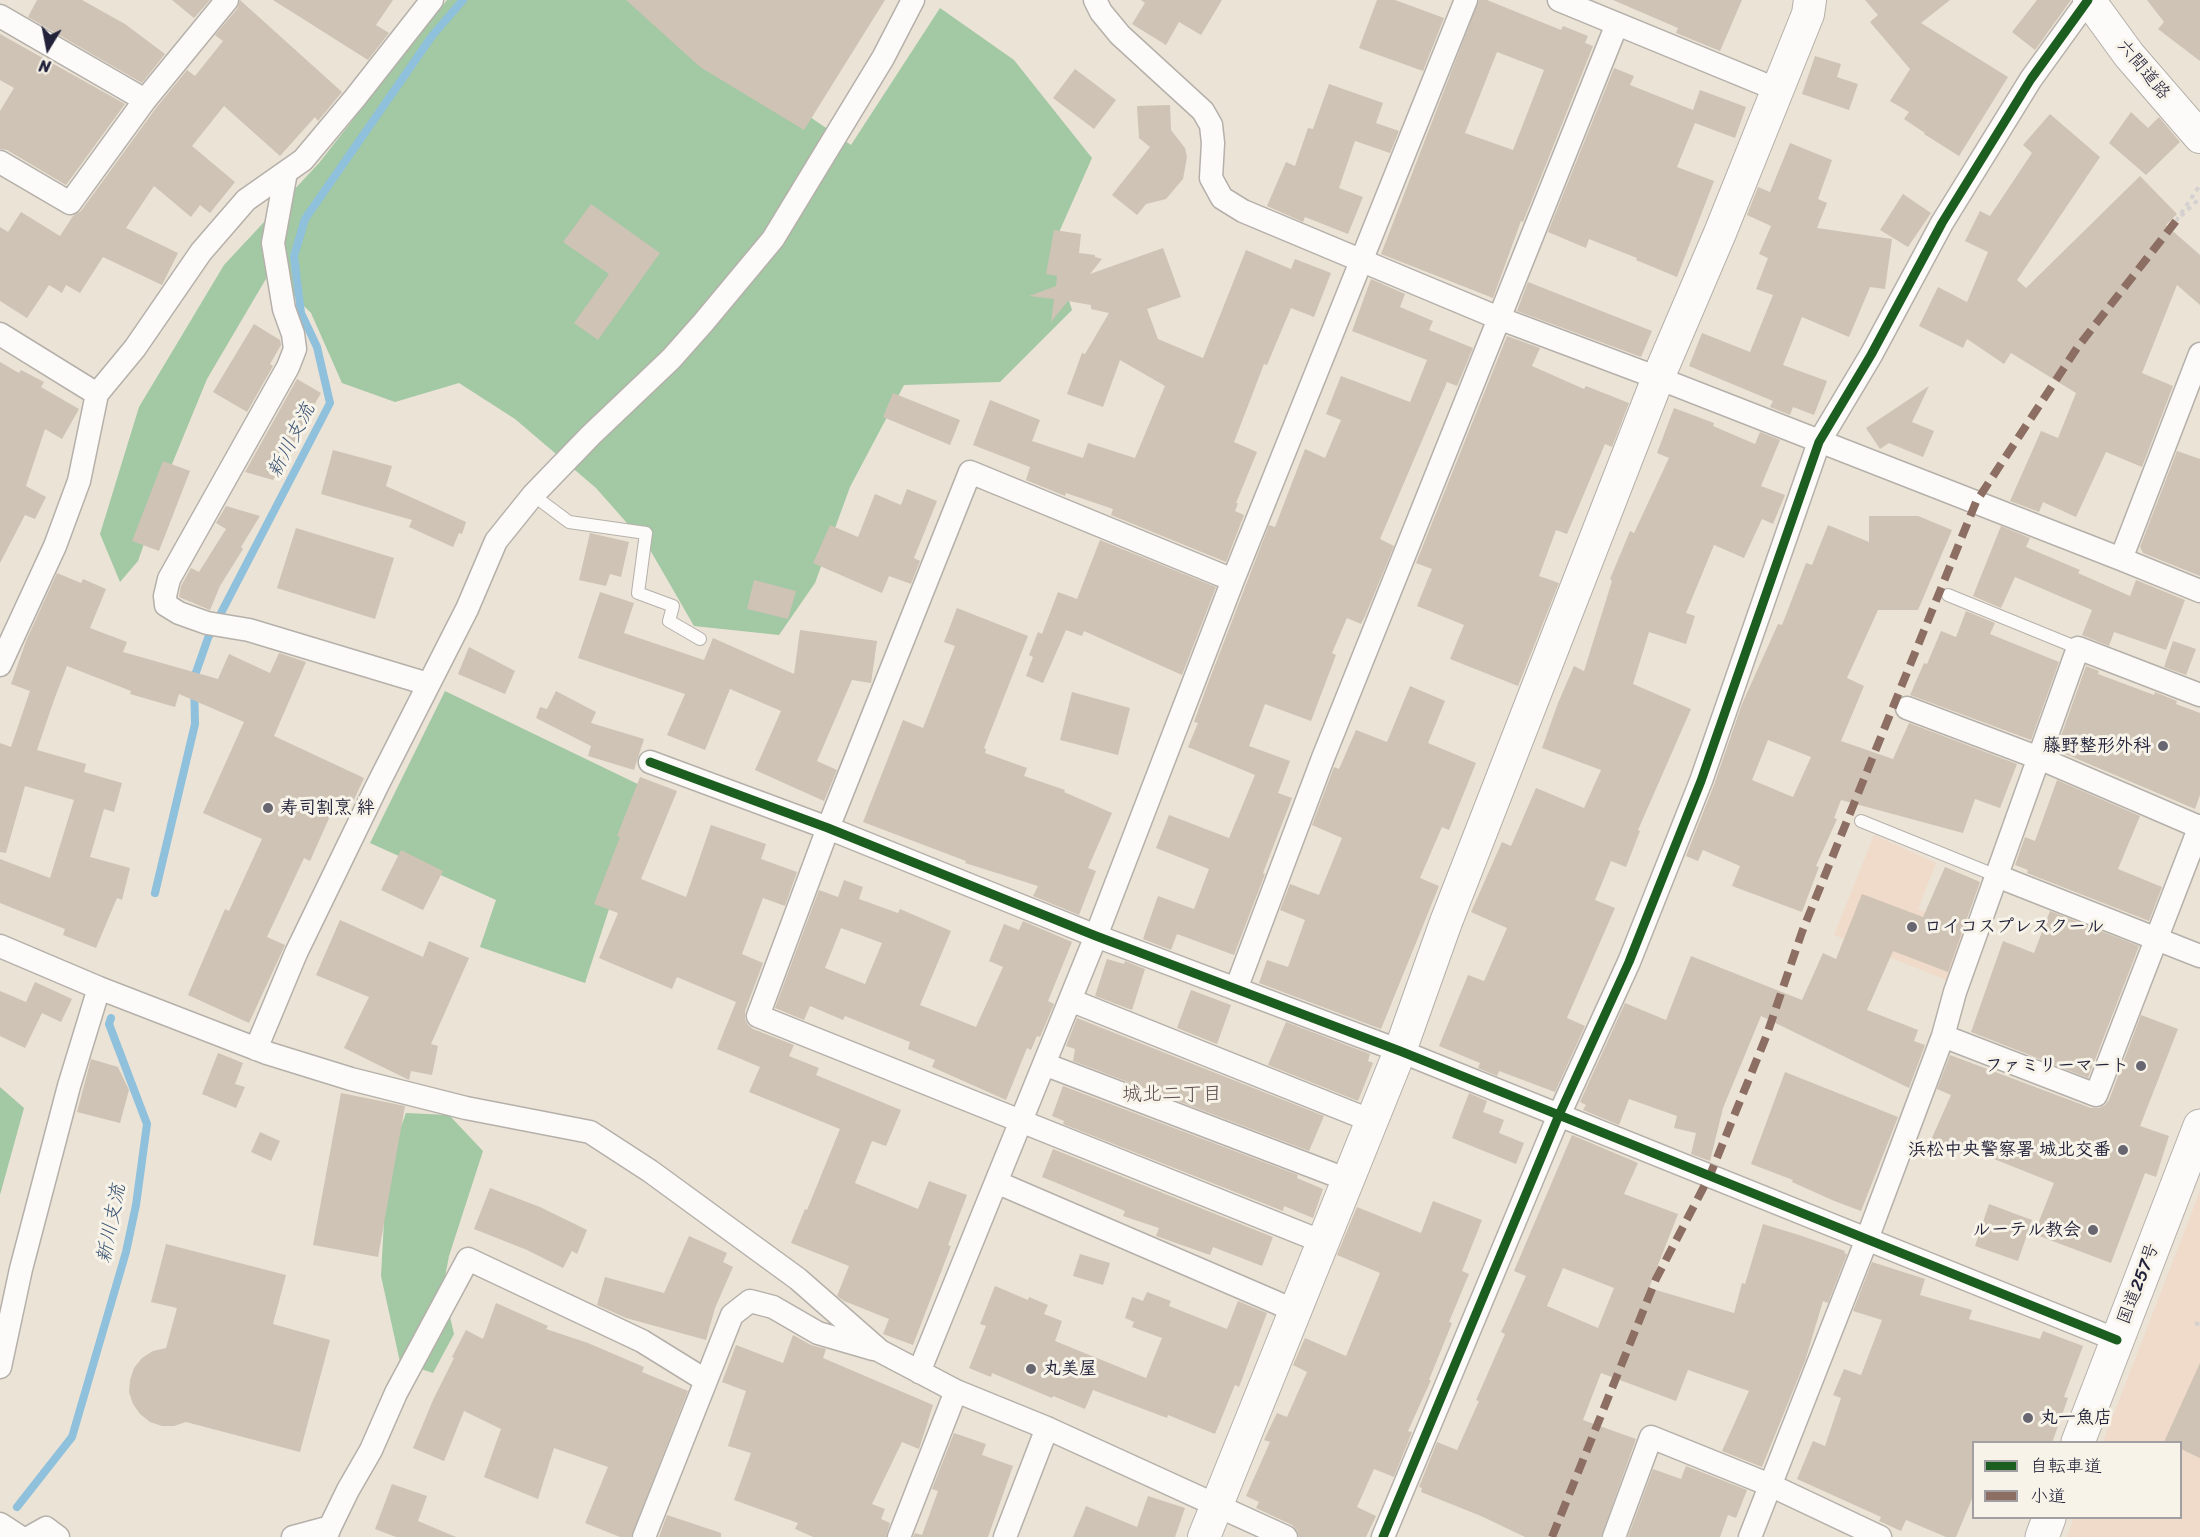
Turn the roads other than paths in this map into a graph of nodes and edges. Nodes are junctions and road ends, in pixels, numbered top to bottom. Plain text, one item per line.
1 (227, 0) edge
2 (432, 0) edge
3 (913, 0) edge
4 (1095, 0) edge
5 (1466, 0) edge
6 (1559, 0) edge
7 (1810, 0) edge
8 (2088, 0) edge
9 (0, 16) edge
10 (1617, 24) junction
11 (1778, 90) junction
12 (145, 100) junction
13 (2200, 137) edge
14 (0, 162) edge
15 (286, 172) junction
16 (1362, 260) junction
17 (1501, 319) junction
18 (0, 334) edge
19 (2200, 354) edge
20 (1658, 378) junction
21 (97, 394) junction
22 (1820, 442) junction
23 (532, 495) junction
24 (2121, 558) junction
25 (1233, 580) junction
26 (2200, 591) edge
27 (1948, 595) dead end
28 (700, 639) dead end
29 (2078, 648) junction
30 (0, 665) edge
31 (428, 684) junction
32 (2200, 695) edge
33 (1907, 708) dead end
34 (2039, 758) junction
35 (651, 762) dead end
36 (1861, 821) dead end
37 (2200, 826) edge
38 (828, 828) junction
39 (1997, 876) junction
40 (1096, 936) junction
41 (2156, 939) junction
42 (0, 946) edge
43 (2200, 956) edge
44 (99, 988) junction
45 (1236, 989) junction
46 (1070, 1000) junction
47 (1943, 1036) junction
48 (256, 1049) junction
49 (1400, 1051) junction
50 (1044, 1064) junction
51 (1559, 1115) junction
52 (1021, 1120) junction
53 (1372, 1121) junction
54 (2200, 1126) edge
55 (1348, 1180) junction
56 (996, 1182) junction
57 (1867, 1239) junction
58 (1323, 1242) junction
59 (1296, 1311) junction
60 (2117, 1340) junction
61 (880, 1351) junction
62 (0, 1367) edge
63 (919, 1372) junction
64 (705, 1380) junction
65 (956, 1391) junction
66 (1047, 1428) junction
67 (2079, 1441) edge
68 (1770, 1485) junction
69 (1216, 1506) junction
70 (2049, 1519) edge
71 (0, 1524) edge
72 (328, 1532) edge
73 (20, 1537) edge
74 (30, 1537) edge
75 (58, 1537) edge
76 (293, 1537) edge
77 (644, 1537) edge
78 (899, 1537) edge
79 (1005, 1537) edge
80 (1204, 1537) edge
81 (1287, 1537) edge
82 (1383, 1537) edge
83 (1614, 1537) edge
84 (1750, 1537) edge
85 (1880, 1537) edge
86 (2042, 1537) edge

1 - 12 street
2 - 15 street
3 - 23 street
4 - 16 street
5 - 16 street
6 - 10 street
7 - 11 street
8 - 13 street, 六間道路
8 - 22 street
9 - 12 street
10 - 11 street
10 - 17 street
11 - 20 street
12 - 14 street
15 - 21 street
15 - 31 street
16 - 17 street
16 - 25 street
17 - 20 street
17 - 45 street
18 - 21 street
19 - 24 street
20 - 22 street
20 - 49 street
21 - 30 street
22 - 24 street
22 - 51 street
23 - 28 lane
23 - 31 street
24 - 26 street
25 - 38 street
25 - 40 street
27 - 29 lane
29 - 32 street
29 - 34 street
31 - 48 street
33 - 34 street
34 - 37 street
34 - 39 street
35 - 38 street
36 - 39 lane
37 - 41 street
38 - 40 street
38 - 52 street
39 - 41 street
39 - 47 street
40 - 45 street
40 - 46 street
41 - 43 street
41 - 47 street
42 - 44 street
44 - 48 street
44 - 62 street
45 - 49 street
46 - 50 street
46 - 53 street
47 - 57 street
48 - 61 street
49 - 51 street
49 - 53 street
50 - 52 street
50 - 55 street
51 - 57 street
51 - 82 street
52 - 56 street
52 - 58 street
53 - 55 street
54 - 60 highway, 国道257号
55 - 58 street
56 - 59 street
56 - 63 street
57 - 60 street
57 - 68 street
58 - 59 street
59 - 69 street
60 - 67 highway, 国道257号
61 - 63 street
61 - 64 street
63 - 65 street
64 - 72 street
64 - 77 street
65 - 66 street
65 - 78 street
66 - 69 street
66 - 79 street
68 - 83 street
68 - 84 street
68 - 85 street
69 - 80 street
69 - 81 street
70 - 86 highway
71 - 73 street
72 - 76 street
74 - 75 street

